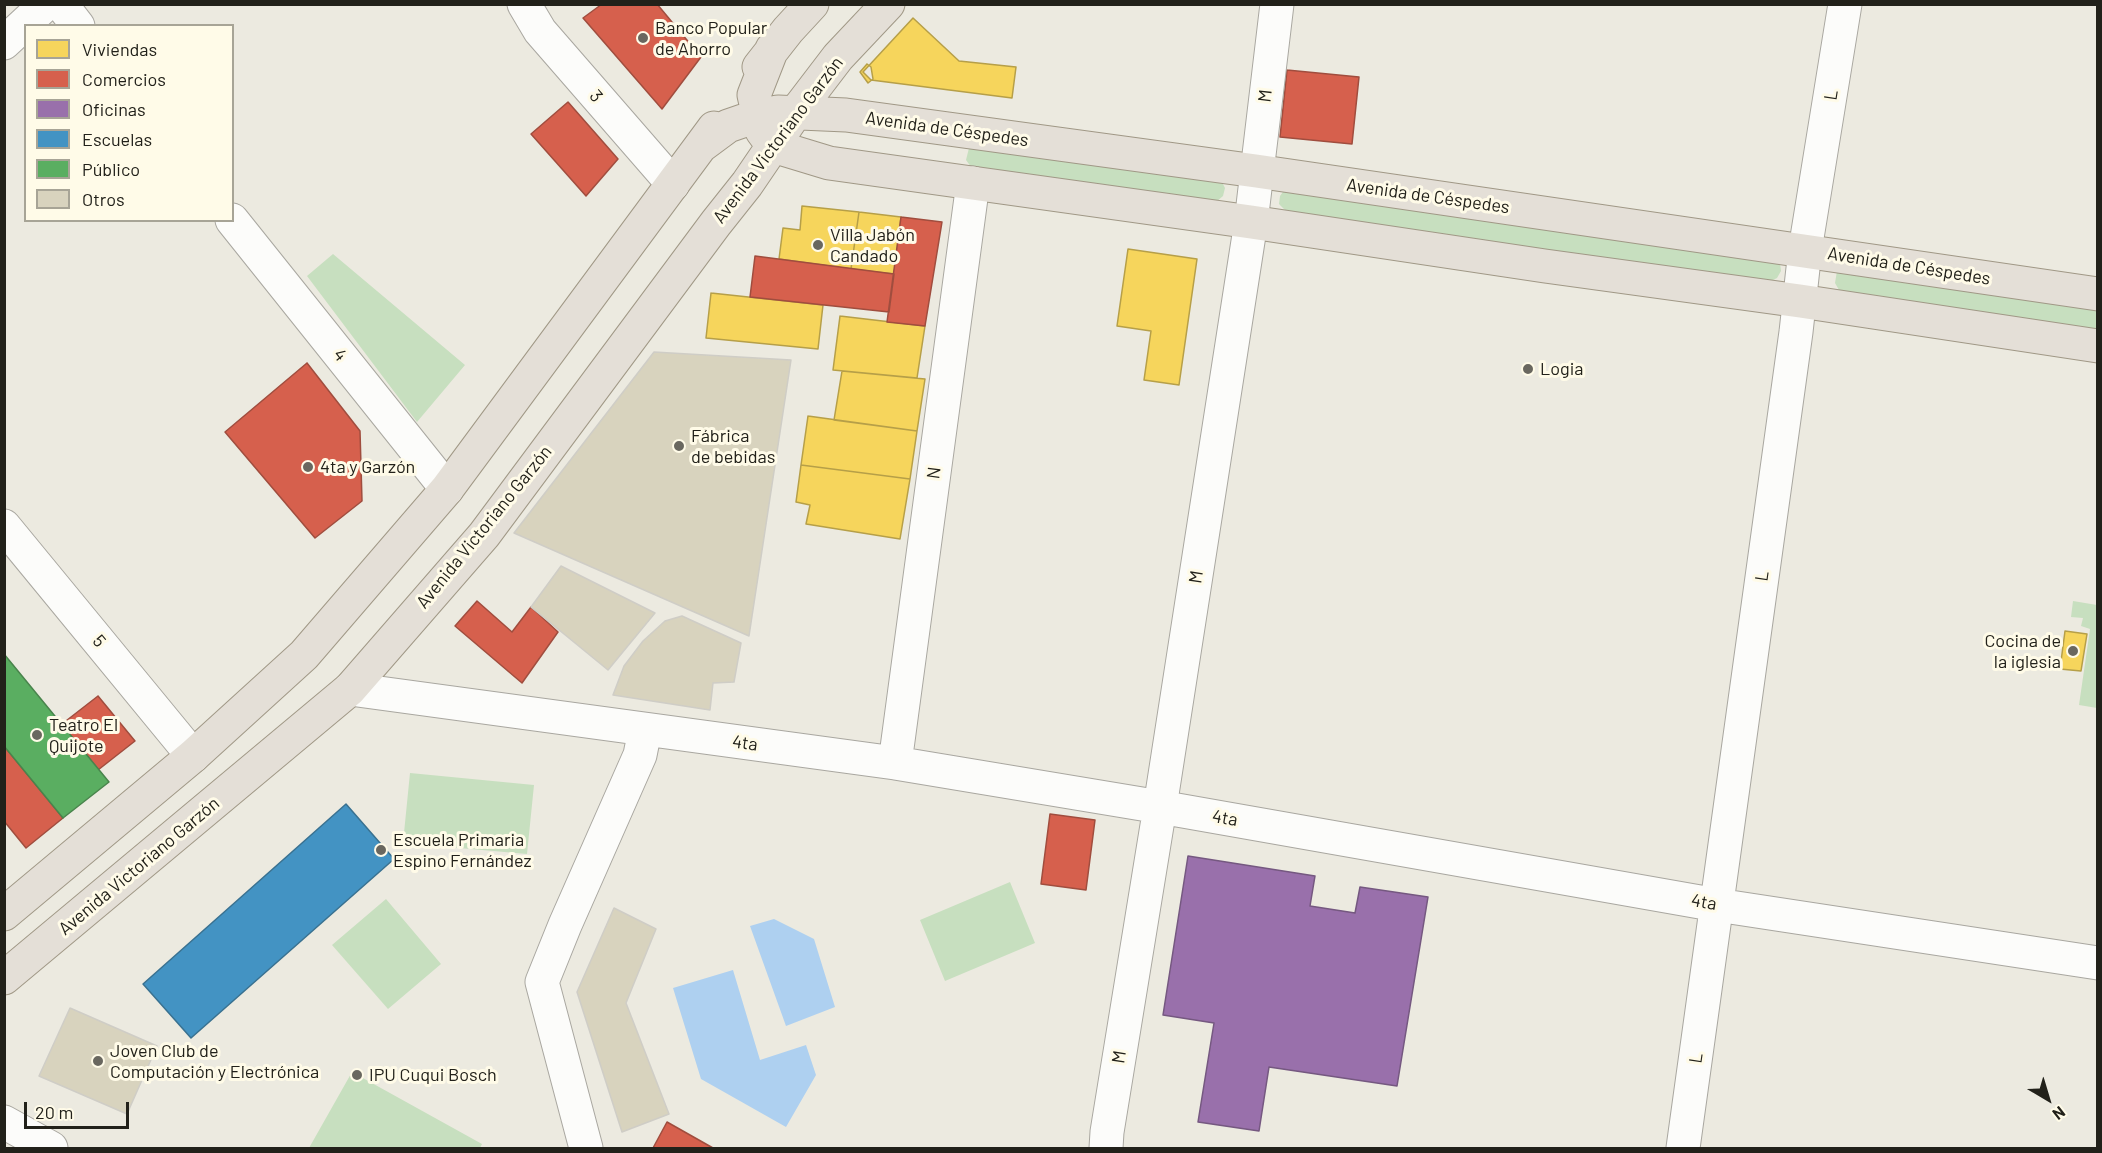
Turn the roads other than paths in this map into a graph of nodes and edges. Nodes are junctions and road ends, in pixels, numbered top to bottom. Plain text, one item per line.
1 (45, 4) edge
2 (61, 4) edge
3 (524, 4) edge
4 (812, 4) edge
5 (888, 4) edge
6 (1277, 4) edge
7 (1845, 4) edge
8 (76, 24) edge
9 (4, 43) edge
10 (772, 49) junction
11 (796, 112) junction
12 (757, 116) junction
13 (701, 146) junction
14 (773, 146) junction
15 (829, 163) junction
16 (1256, 171) junction
17 (973, 183) junction
18 (673, 184) junction
19 (747, 184) junction
20 (234, 222) edge
21 (1251, 222) junction
22 (1805, 250) junction
23 (2097, 294) edge
24 (1800, 301) junction
25 (2097, 346) edge
26 (447, 489) junction
27 (4, 526) edge
28 (350, 689) junction
29 (645, 730) junction
30 (193, 756) junction
31 (895, 763) junction
32 (1160, 807) junction
33 (1717, 905) junction
34 (4, 914) edge
35 (2097, 963) edge
36 (4, 978) edge
37 (4, 1122) edge
38 (1113, 1143) edge
39 (51, 1149) edge
40 (586, 1149) edge
41 (1683, 1149) edge

1 - 9 street
2 - 8 street
3 - 18 street, 3
4 - 10 main road
5 - 11 main road, Avenida Victoriano Garzón
6 - 16 street, M
7 - 22 street, L
10 - 12 main road
10 - 13 main road
11 - 12 main road, Avenida de Céspedes
11 - 14 main road, Avenida Victoriano Garzón
11 - 16 main road, Avenida de Céspedes
12 - 13 main road, Avenida de Céspedes
12 - 14 main road
13 - 18 main road
14 - 15 main road
14 - 19 main road, Avenida Victoriano Garzón
15 - 17 main road
15 - 19 main road
16 - 21 street, M
16 - 22 main road, Avenida de Céspedes
17 - 21 main road
17 - 31 street, N
18 - 26 main road
19 - 28 main road, Avenida Victoriano Garzón
20 - 26 street, 4
21 - 24 main road
21 - 32 street, M
22 - 23 main road, Avenida de Céspedes
22 - 24 street, L
24 - 25 main road
24 - 33 street, L
26 - 30 main road
27 - 30 street, 5
28 - 29 street, 4ta
28 - 36 main road, Avenida Victoriano Garzón
29 - 31 street, 4ta
29 - 40 street
30 - 34 main road
31 - 32 street, 4ta
32 - 33 street, 4ta
32 - 38 street, M
33 - 35 street, 4ta
33 - 41 street, L
37 - 39 street

